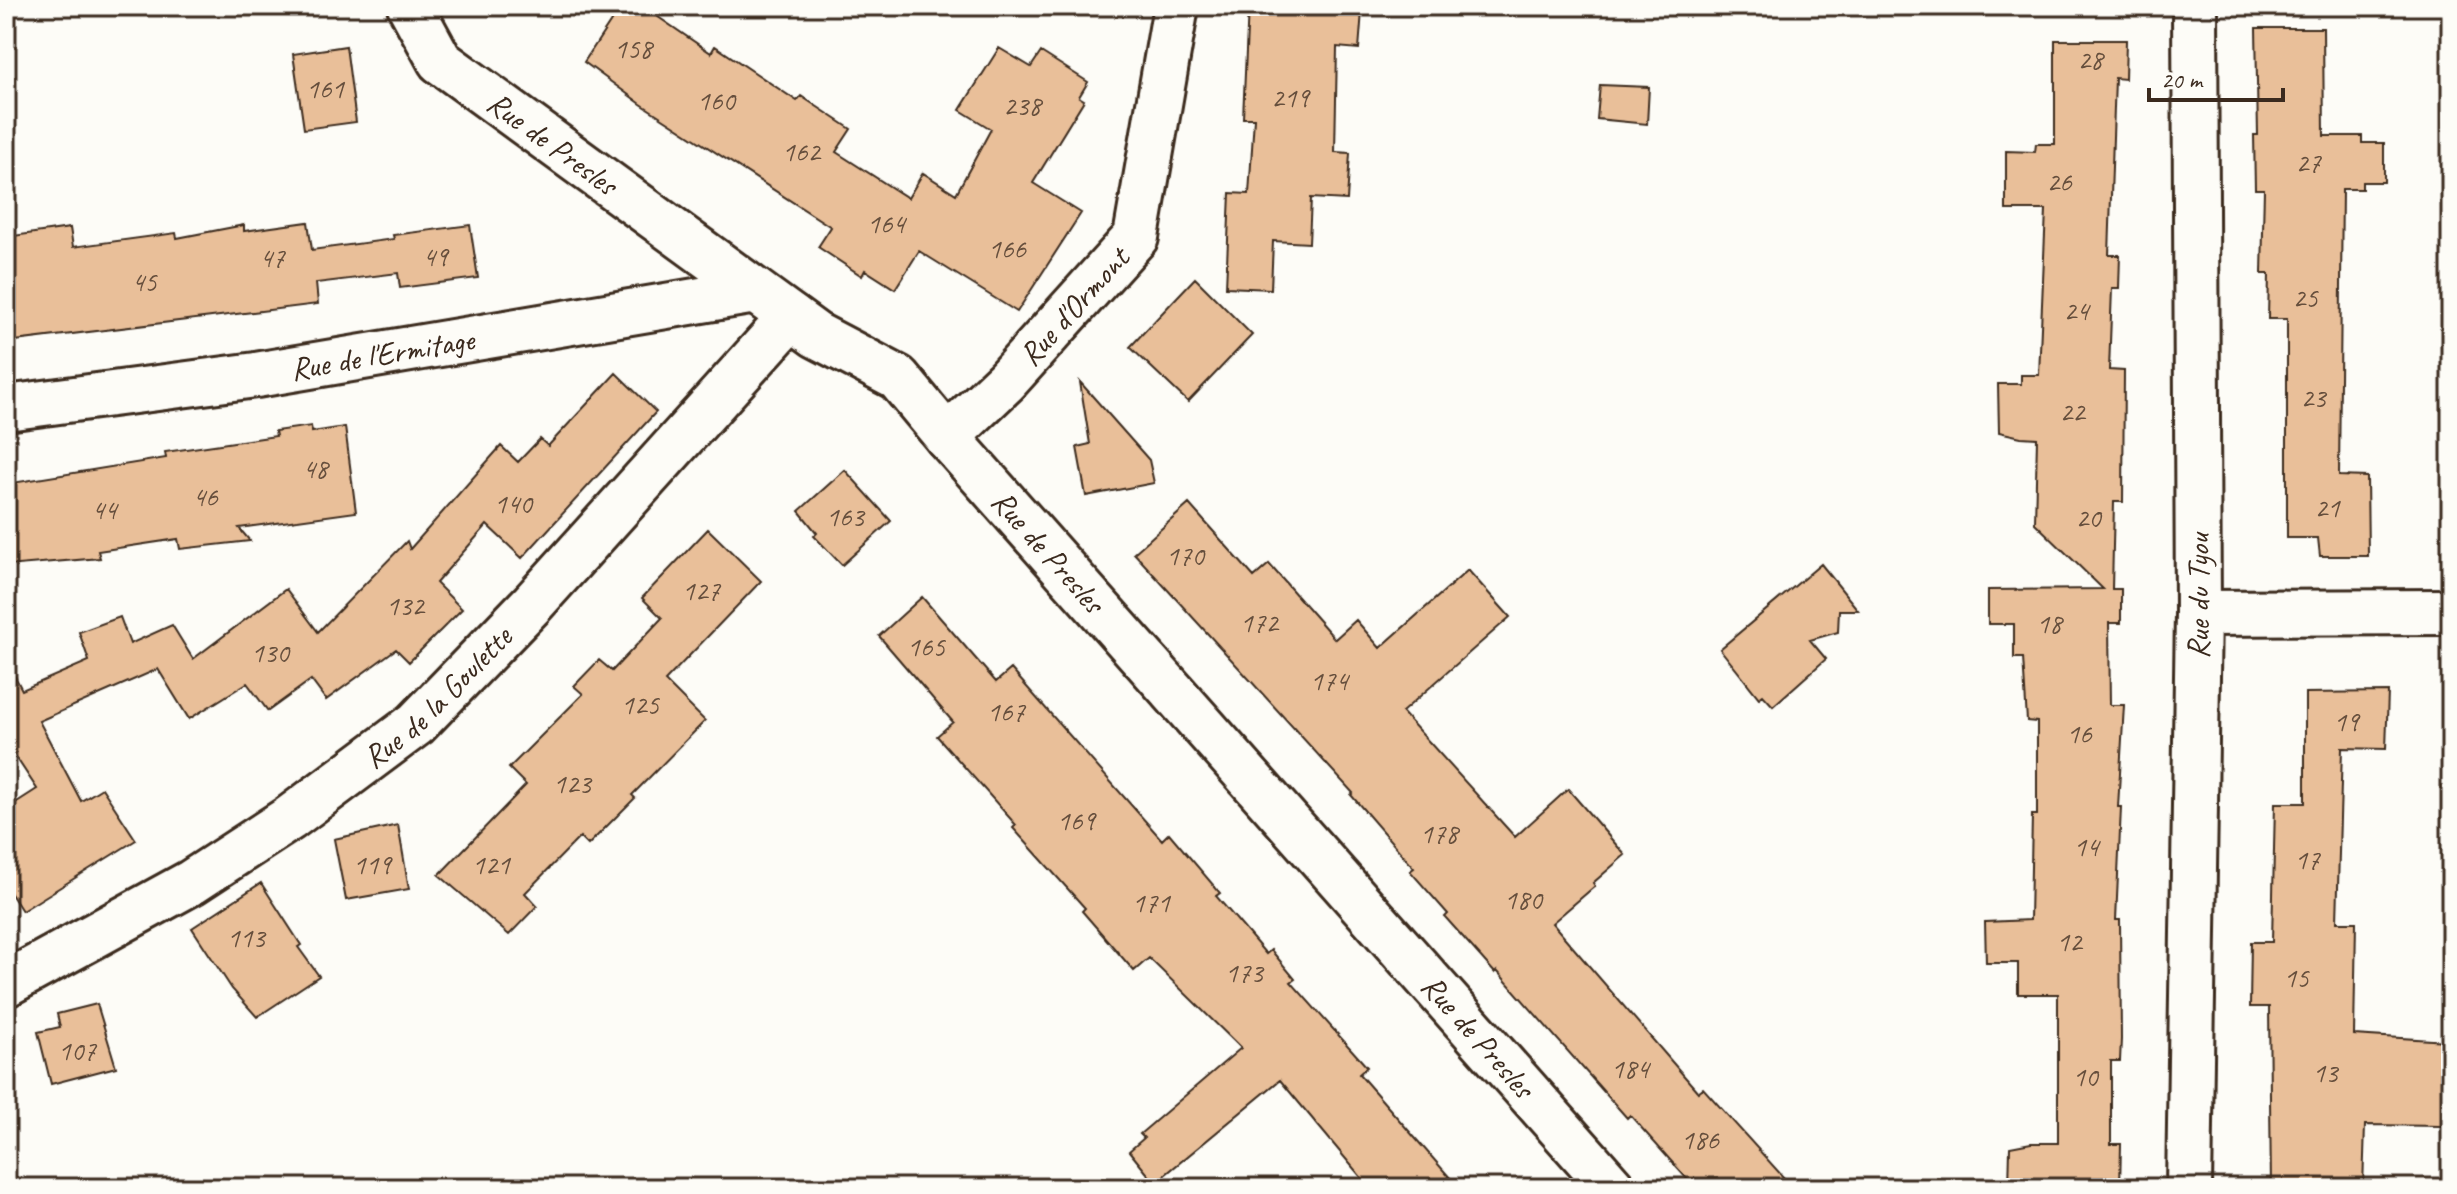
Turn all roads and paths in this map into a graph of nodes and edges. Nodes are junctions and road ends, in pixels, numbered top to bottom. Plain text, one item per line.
1 (410, 6) edge
2 (1176, 6) edge
3 (2195, 6) edge
4 (755, 291) junction
5 (791, 317) junction
6 (6, 408) edge
7 (947, 437) junction
8 (2451, 612) edge
9 (2198, 613) junction
10 (6, 984) edge
11 (1613, 1188) edge
12 (2189, 1188) edge

1 - 4 street, Rue de Presles
2 - 7 street, Rue d'Ormont
3 - 9 street, Rue du Tyou
4 - 5 street, Rue de Presles
4 - 6 street, Rue de l'Ermitage
5 - 7 street, Rue de Presles
5 - 10 street, Rue de la Goulette
7 - 11 street, Rue de Presles
8 - 9 street
9 - 12 street, Rue du Tyou

